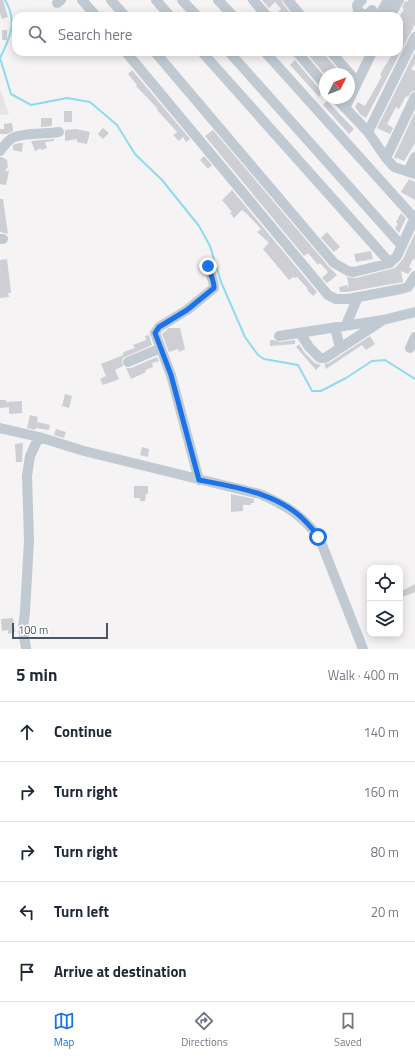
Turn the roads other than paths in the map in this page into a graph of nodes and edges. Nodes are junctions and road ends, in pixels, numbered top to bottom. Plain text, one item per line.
1 (82, 0) edge
2 (111, 0) edge
3 (156, 0) edge
4 (182, 0) edge
5 (218, 0) edge
6 (253, 0) edge
7 (288, 0) edge
8 (362, 0) edge
9 (368, 0) edge
10 (388, 0) edge
11 (399, 0) edge
12 (92, 12) edge
13 (122, 12) edge
14 (166, 12) edge
15 (193, 12) edge
16 (228, 12) edge
17 (264, 12) edge
18 (298, 12) edge
19 (360, 12) edge
20 (377, 12) edge
21 (379, 12) edge
22 (392, 12) edge
23 (415, 37) edge
24 (129, 56) edge
25 (158, 56) edge
26 (206, 56) edge
27 (233, 56) edge
28 (269, 56) edge
29 (300, 56) edge
30 (334, 56) edge
31 (370, 56) edge
32 (319, 78) edge
33 (357, 82) junction
34 (415, 97) edge
35 (341, 104) edge
36 (345, 108) junction
37 (59, 132) dead end
38 (368, 132) junction
39 (0, 151) edge
40 (415, 157) edge
41 (386, 158) junction
42 (412, 173) edge
43 (415, 218) edge
44 (401, 245) junction
45 (390, 263) junction
46 (208, 266) dead end
47 (415, 276) edge
48 (358, 297) junction
49 (415, 312) edge
50 (383, 320) junction
51 (346, 324) junction
52 (335, 327) junction
53 (300, 333) junction
54 (279, 336) dead end
55 (415, 337) edge
56 (161, 348) junction
57 (340, 348) junction
58 (410, 348) dead end
59 (128, 362) dead end
60 (0, 428) edge
61 (39, 437) junction
62 (199, 480) junction
63 (26, 649) edge
64 (363, 649) edge

1 - 12 street
2 - 13 street
3 - 14 street
4 - 15 street
5 - 16 street
6 - 17 street
7 - 18 street
8 - 19 street
9 - 20 street
10 - 21 street
11 - 22 street
23 - 38 street
24 - 48 street
25 - 45 street
26 - 45 street
27 - 44 street
28 - 43 street
29 - 32 street
30 - 33 street
31 - 33 street
33 - 36 street
34 - 41 street
35 - 36 street
36 - 38 street
37 - 39 street
38 - 41 street
40 - 42 street
41 - 42 street
43 - 44 street
44 - 45 street
46 - 56 street
47 - 48 street
48 - 51 street
49 - 50 street
50 - 51 street
50 - 57 street
51 - 52 street
52 - 53 street
52 - 57 street
53 - 54 street
53 - 57 street
55 - 58 street
56 - 59 street
56 - 62 street
60 - 61 street
61 - 62 street
61 - 63 street
62 - 64 street

